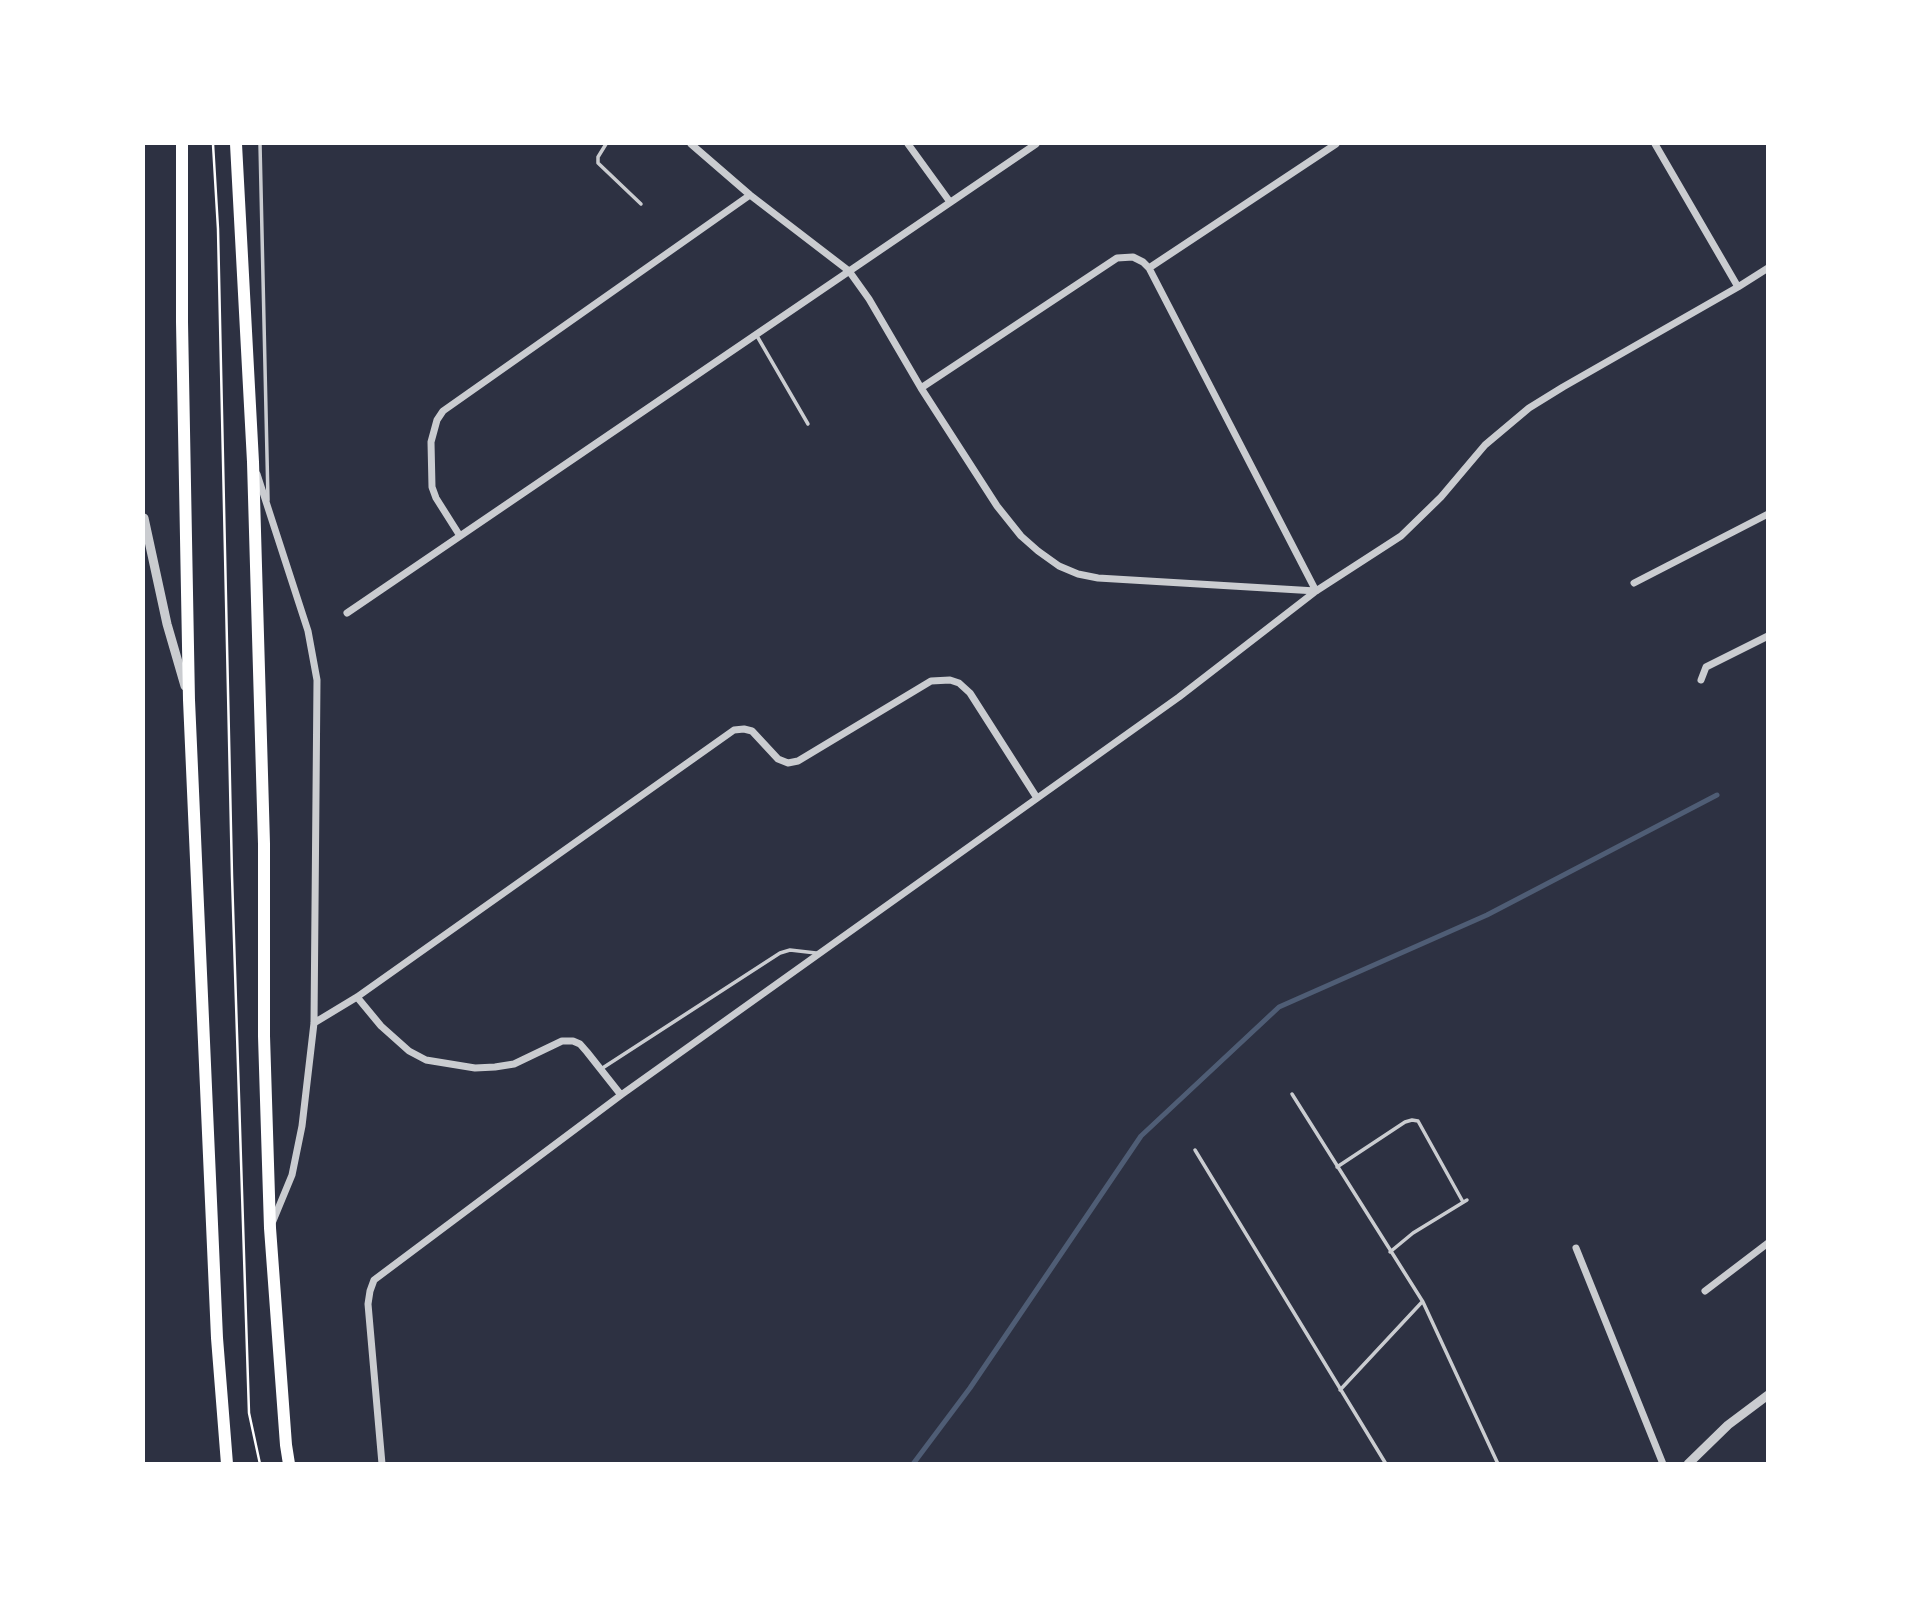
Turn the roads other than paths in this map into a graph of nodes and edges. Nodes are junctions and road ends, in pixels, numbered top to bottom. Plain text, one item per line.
1 (182, 144) edge
2 (236, 144) edge
3 (260, 144) edge
4 (606, 144) edge
5 (691, 144) edge
6 (908, 144) edge
7 (1036, 144) edge
8 (1336, 144) edge
9 (1655, 144) edge
10 (750, 195) junction
11 (950, 202) junction
12 (641, 204) dead end
13 (1149, 268) junction
14 (1768, 268) edge
15 (849, 271) junction
16 (1738, 287) junction
17 (755, 334) junction
18 (921, 388) junction
19 (808, 424) dead end
20 (253, 462) junction
21 (268, 509) junction
22 (1768, 514) edge
23 (144, 518) edge
24 (460, 536) junction
25 (1634, 583) dead end
26 (1317, 591) junction
27 (347, 613) dead end
28 (1768, 636) edge
29 (1701, 680) dead end
30 (189, 700) junction
31 (1037, 798) junction
32 (819, 953) junction
33 (357, 997) junction
34 (314, 1023) junction
35 (601, 1069) junction
36 (1292, 1094) dead end
37 (621, 1095) junction
38 (1195, 1150) dead end
39 (1337, 1167) junction
40 (270, 1228) junction
41 (1768, 1243) edge
42 (1576, 1248) dead end
43 (1390, 1252) junction
44 (1705, 1291) dead end
45 (1423, 1303) junction
46 (1340, 1390) junction
47 (1768, 1395) edge
48 (1693, 1461) edge
49 (227, 1464) edge
50 (289, 1464) edge
51 (382, 1464) edge
52 (1386, 1464) edge
53 (1498, 1464) edge
54 (1663, 1464) edge

1 - 30 highway
2 - 20 highway
3 - 21 lane
4 - 12 lane
5 - 10 street
6 - 11 street
7 - 11 street
8 - 13 street
9 - 16 street
10 - 15 street
10 - 24 street
11 - 15 street
13 - 18 street
13 - 26 street
14 - 16 street
15 - 17 street
15 - 18 street
16 - 26 street
17 - 19 lane
17 - 24 street
18 - 26 street
20 - 21 street
20 - 40 highway
21 - 34 street
22 - 25 street
23 - 30 street
24 - 27 street
26 - 31 street
28 - 29 street
30 - 49 highway
31 - 32 street
31 - 33 street
32 - 35 lane
32 - 37 street
33 - 34 street
33 - 35 street
34 - 40 street
35 - 37 street
36 - 39 lane
37 - 51 street
38 - 46 lane
39 - 43 lane
39 - 43 lane
40 - 50 highway
41 - 44 street
42 - 54 street
43 - 45 lane
45 - 46 lane
45 - 53 lane
46 - 52 lane
47 - 48 street

